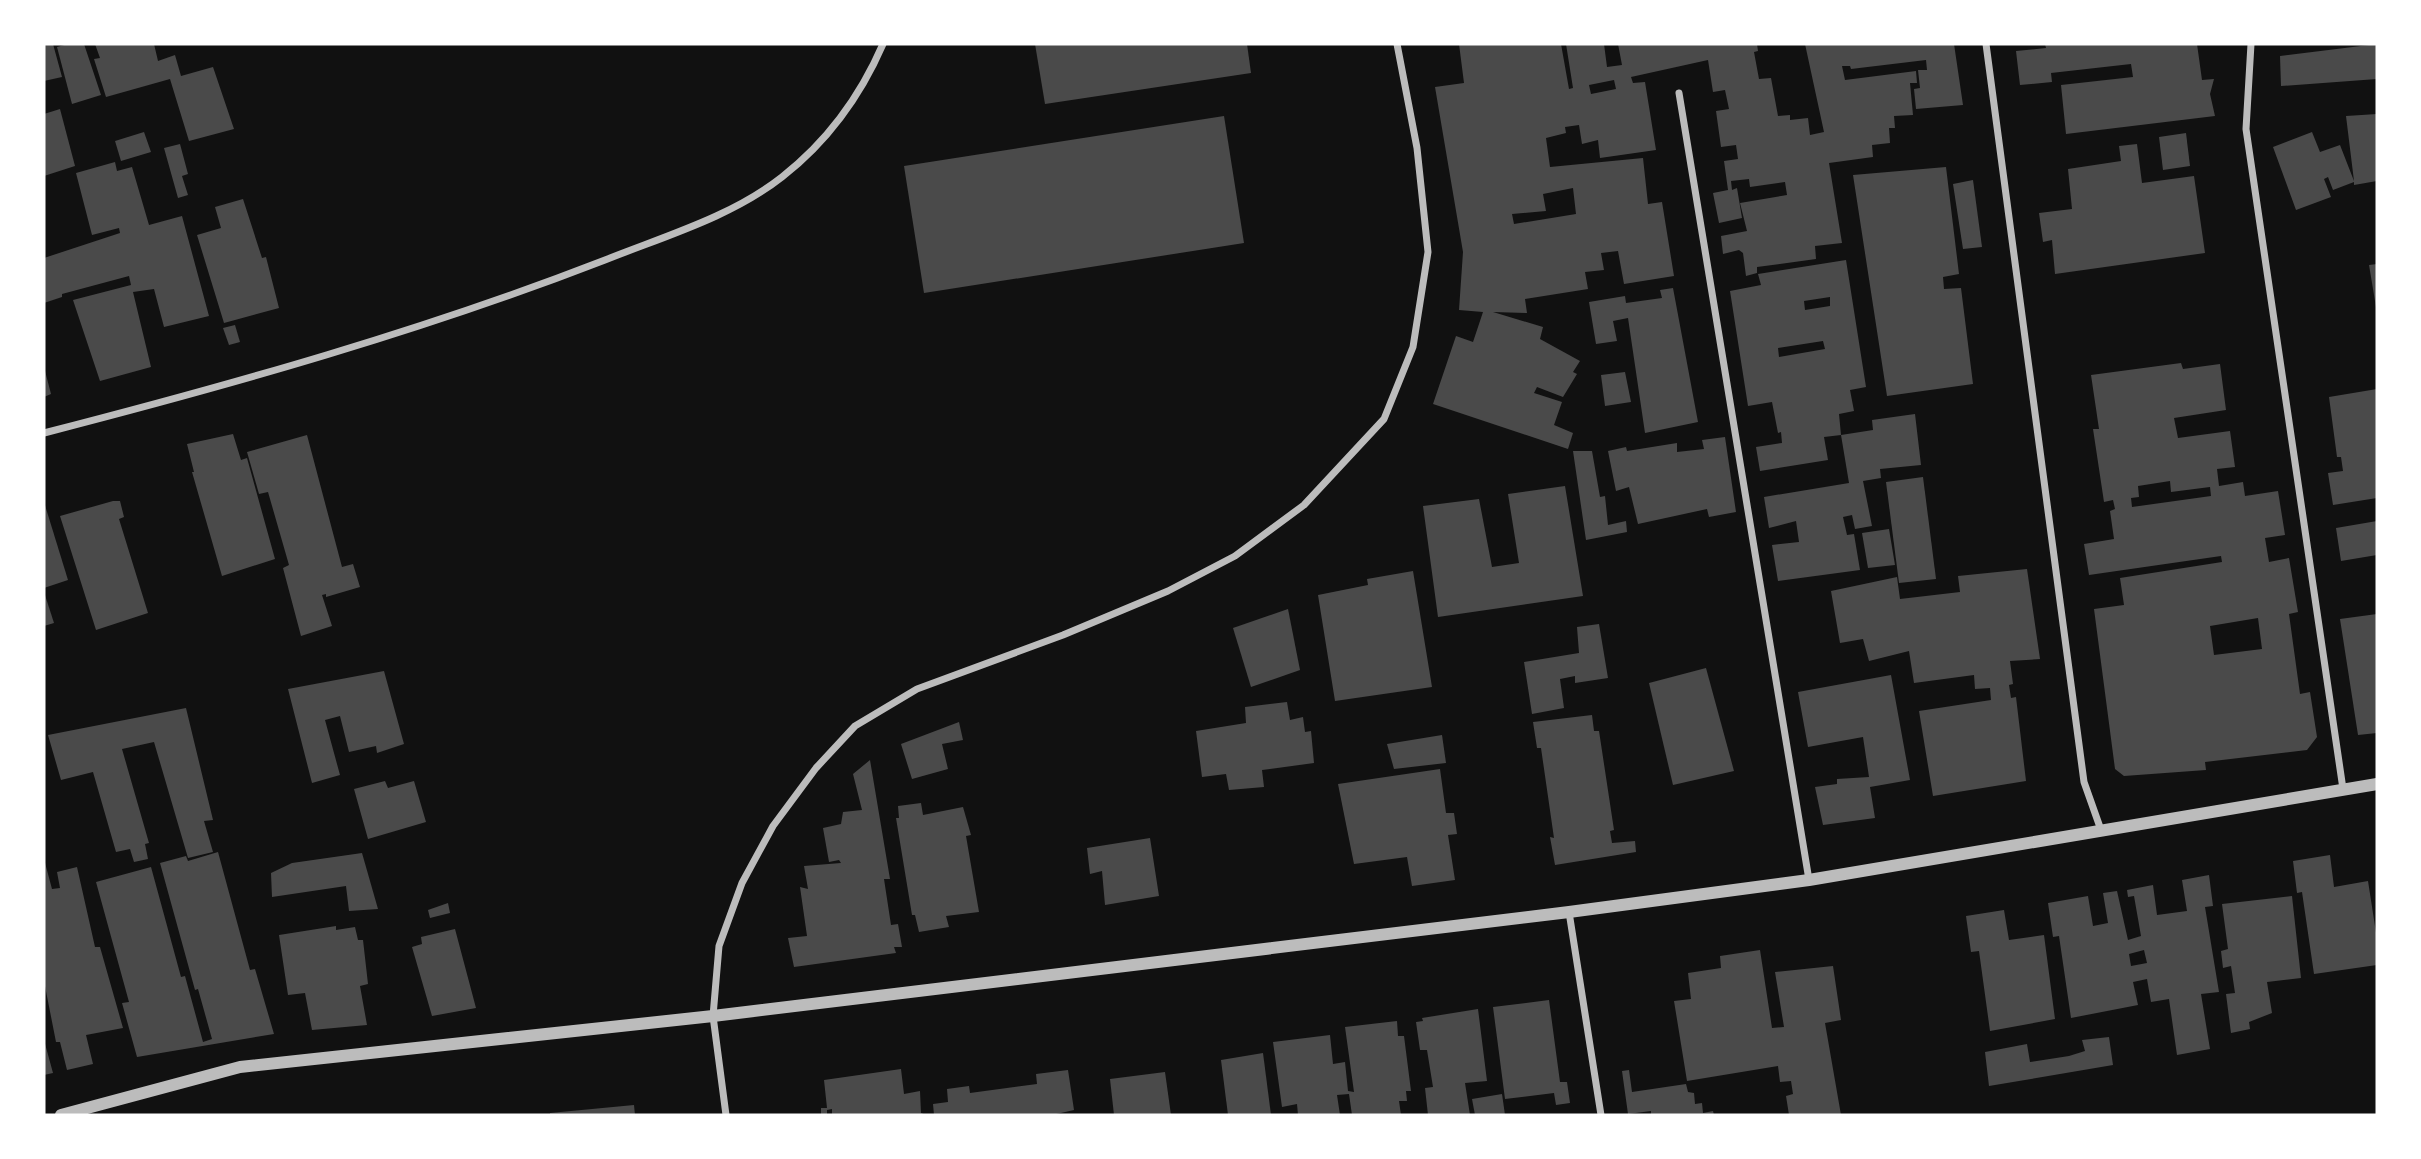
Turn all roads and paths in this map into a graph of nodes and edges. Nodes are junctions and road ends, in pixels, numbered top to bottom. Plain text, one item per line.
1 (883, 44) edge
2 (1397, 44) edge
3 (1986, 44) edge
4 (2251, 44) edge
5 (1679, 93) dead end
6 (44, 433) edge
7 (2377, 784) edge
8 (2343, 789) junction
9 (2101, 830) junction
10 (1810, 880) junction
11 (1569, 912) junction
12 (713, 1016) junction
13 (61, 1115) edge
14 (726, 1115) edge
15 (1601, 1115) edge

1 - 6 street
2 - 12 street
3 - 9 street
4 - 8 street
5 - 10 street
7 - 8 street
8 - 9 street
9 - 10 street
10 - 11 street
11 - 12 street
11 - 15 street
12 - 13 street
12 - 14 street

